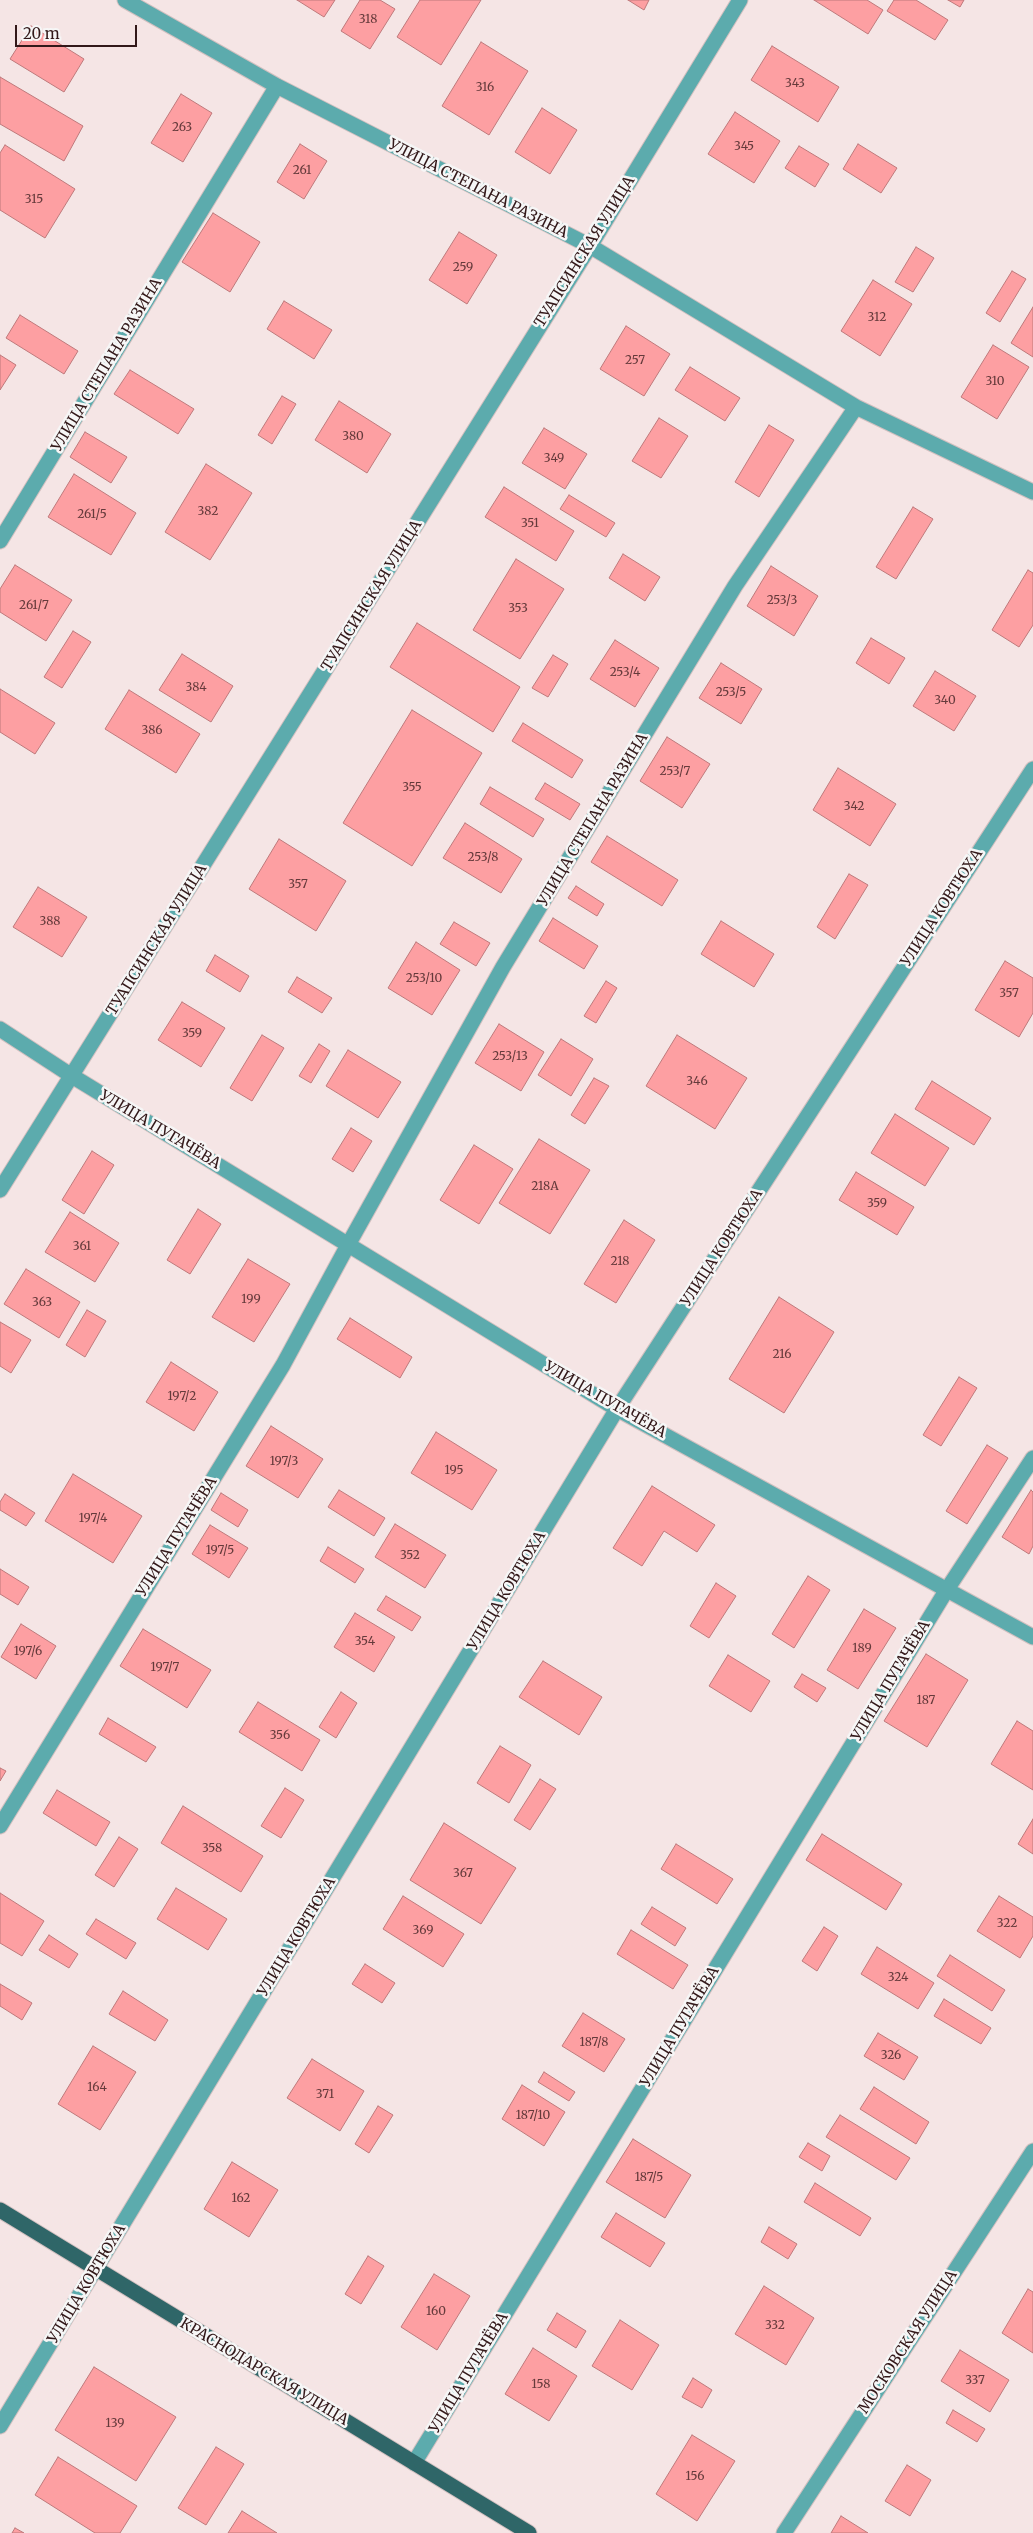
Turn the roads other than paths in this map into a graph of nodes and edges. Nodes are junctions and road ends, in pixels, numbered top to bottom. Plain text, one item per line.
1 (125, 0) edge
2 (740, 0) edge
3 (277, 86) junction
4 (590, 246) junction
5 (856, 406) junction
6 (1033, 492) edge
7 (0, 541) edge
8 (1033, 769) edge
9 (0, 1029) edge
10 (72, 1076) junction
11 (0, 1190) edge
12 (348, 1245) junction
13 (617, 1409) junction
14 (1033, 1458) edge
15 (946, 1591) junction
16 (1033, 1637) edge
17 (0, 1826) edge
18 (1033, 2151) edge
19 (0, 2210) edge
20 (96, 2269) junction
21 (0, 2426) edge
22 (414, 2463) junction
23 (529, 2533) edge
24 (784, 2533) edge

1 - 3 street, УЛИЦА СТЕПАНА РАЗИНА
2 - 4 street, ТУАПСИНСКАЯ УЛИЦА
3 - 4 street, УЛИЦА СТЕПАНА РАЗИНА
3 - 7 street, УЛИЦА СТЕПАНА РАЗИНА
4 - 5 street, УЛИЦА СТЕПАНА РАЗИНА
4 - 10 street, ТУАПСИНСКАЯ УЛИЦА
5 - 6 street, УЛИЦА СТЕПАНА РАЗИНА
5 - 12 street, УЛИЦА СТЕПАНА РАЗИНА
8 - 13 street, УЛИЦА КОВТЮХА
9 - 10 street, УЛИЦА ПУГАЧЁВА
10 - 11 street, ТУАПСИНСКАЯ УЛИЦА
10 - 12 street, УЛИЦА ПУГАЧЁВА
12 - 13 street, УЛИЦА ПУГАЧЁВА
12 - 17 street, УЛИЦА ПУГАЧЁВА
13 - 15 street, УЛИЦА ПУГАЧЁВА
13 - 20 street, УЛИЦА КОВТЮХА
14 - 15 street
15 - 16 street, УЛИЦА ПУГАЧЁВА
15 - 22 street, УЛИЦА ПУГАЧЁВА
18 - 24 street, МОСКОВСКАЯ УЛИЦА
19 - 20 main road, КРАСНОДАРСКАЯ УЛИЦА
20 - 21 street, УЛИЦА КОВТЮХА
20 - 22 main road, КРАСНОДАРСКАЯ УЛИЦА
22 - 23 main road, КРАСНОДАРСКАЯ УЛИЦА

